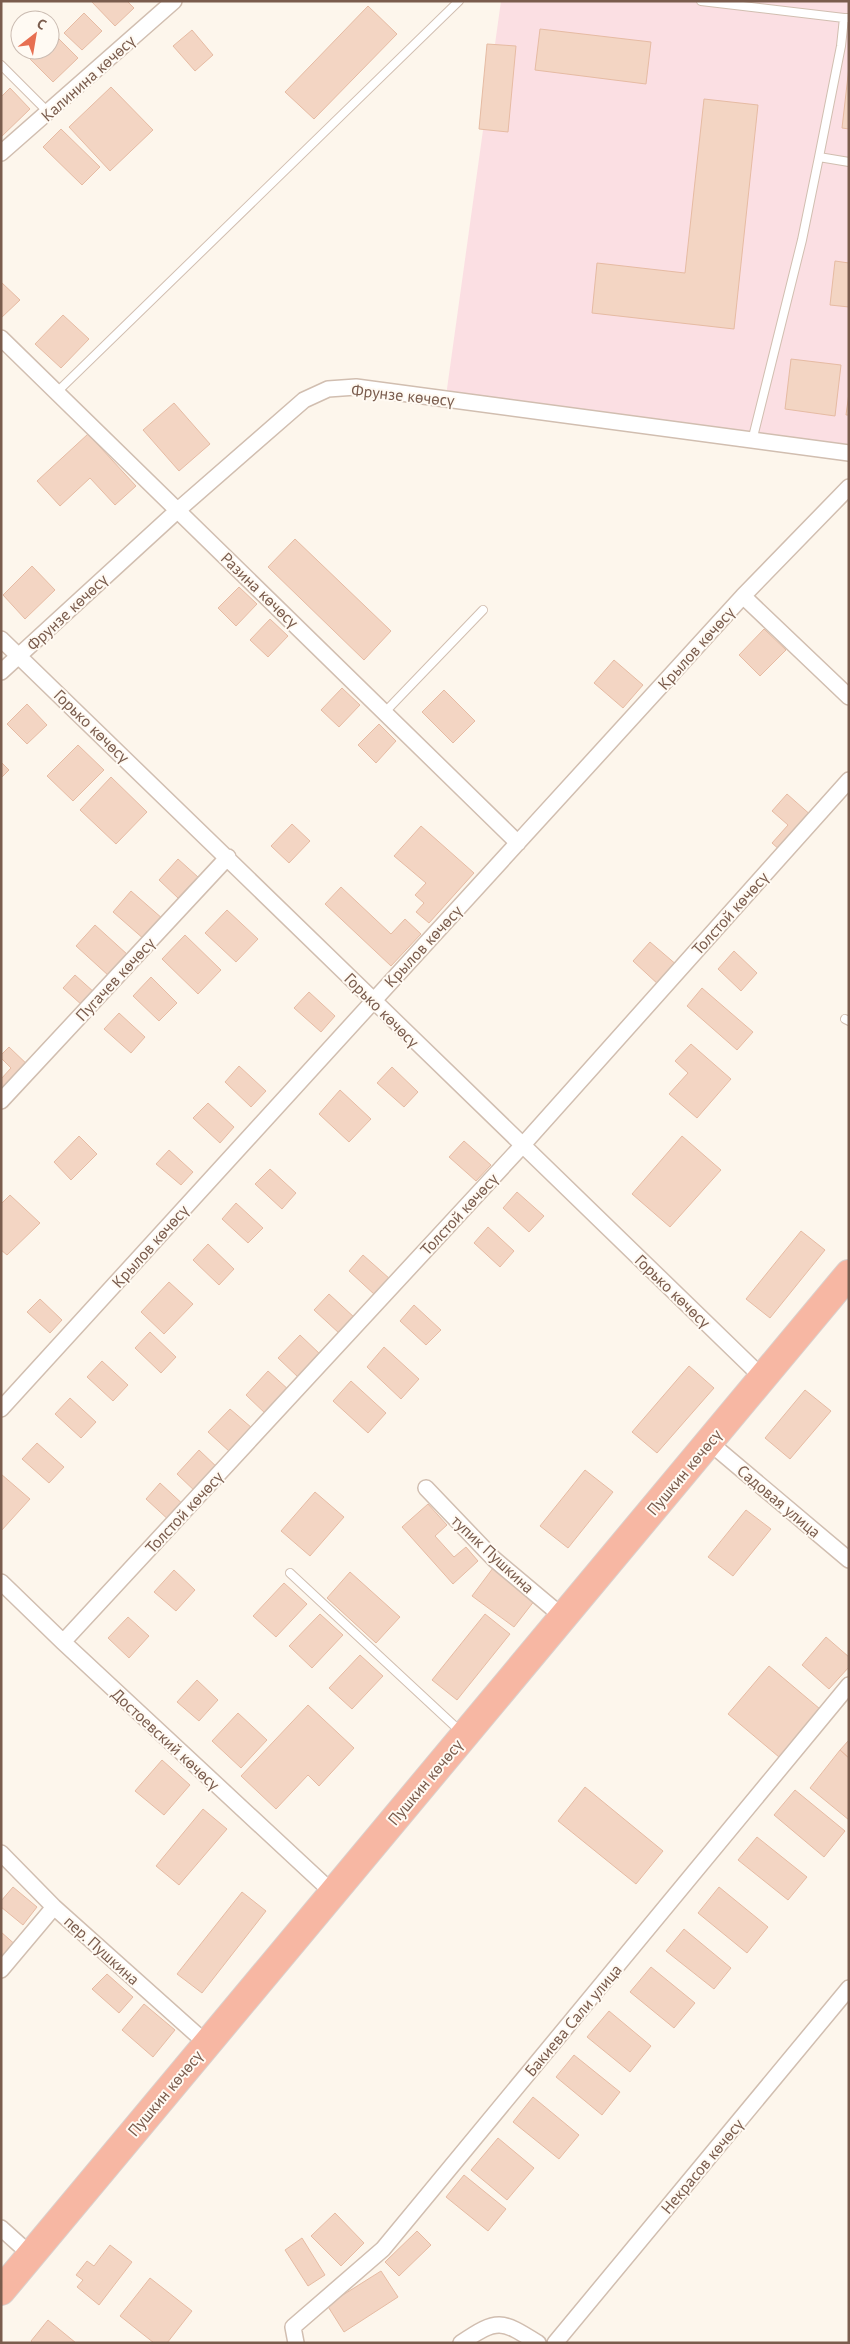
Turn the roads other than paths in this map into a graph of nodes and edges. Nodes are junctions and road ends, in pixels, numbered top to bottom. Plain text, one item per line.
1 (174, 1) edge
2 (459, 1) edge
3 (701, 1) edge
4 (846, 18) edge
5 (1, 65) edge
6 (49, 113) junction
7 (1, 153) edge
8 (819, 157) junction
9 (849, 162) edge
10 (1, 338) edge
11 (56, 392) junction
12 (752, 441) junction
13 (849, 452) edge
14 (849, 487) edge
15 (178, 510) junction
16 (744, 596) junction
17 (483, 610) dead end
18 (1, 639) edge
19 (19, 656) junction
20 (1, 672) edge
21 (849, 697) edge
22 (385, 712) junction
23 (849, 780) edge
24 (518, 843) junction
25 (228, 857) junction
26 (373, 1001) junction
27 (1, 1101) edge
28 (521, 1147) junction
29 (849, 1274) edge
30 (764, 1379) junction
31 (1, 1409) edge
32 (709, 1442) junction
33 (426, 1488) dead end
34 (849, 1560) edge
35 (290, 1573) dead end
36 (1, 1582) edge
37 (563, 1616) junction
38 (63, 1642) junction
39 (849, 1685) edge
40 (464, 1735) junction
41 (1, 1853) edge
42 (333, 1893) junction
43 (54, 1906) junction
44 (1, 1970) edge
45 (849, 1988) edge
46 (206, 2043) junction
47 (1, 2228) edge
48 (31, 2255) junction
49 (1, 2291) edge
50 (296, 2343) edge
51 (461, 2343) edge
52 (538, 2343) edge
53 (555, 2343) edge

1 - 6 street, Калинина көчөсү
2 - 11 lane
3 - 4 lane
4 - 8 lane
5 - 6 lane
6 - 7 street, Калинина көчөсү
8 - 9 lane
8 - 12 lane
10 - 11 street, Разина көчөсү
11 - 15 street, Разина көчөсү
12 - 13 street, Фрунзе көчөсү
12 - 15 street, Фрунзе көчөсү
14 - 16 street, Крылов көчөсү
15 - 19 street, Фрунзе көчөсү
15 - 22 street, Разина көчөсү
16 - 21 street
16 - 24 street, Крылов көчөсү
17 - 22 lane
18 - 19 street, Горько көчөсү
19 - 20 street, Фрунзе көчөсү
19 - 25 street, Горько көчөсү
22 - 24 street, Разина көчөсү
23 - 28 street, Толстой көчөсү
24 - 26 street, Крылов көчөсү
25 - 26 street, Горько көчөсү
25 - 27 street, Пугачев көчөсү
26 - 28 street, Горько көчөсү
26 - 31 street, Крылов көчөсү
28 - 30 street, Горько көчөсү
28 - 38 street, Толстой көчөсү
29 - 30 highway, Пушкин көчөсү
30 - 32 highway, Пушкин көчөсү
32 - 34 street, Садовая улица
32 - 37 highway, Пушкин көчөсү
33 - 37 street, тупик Пушкина
35 - 40 lane
36 - 38 street, Достоевский көчөсү
37 - 40 highway, Пушкин көчөсү
38 - 42 street, Достоевский көчөсү
39 - 50 street, Бакиева Сали улица
40 - 42 highway, Пушкин көчөсү
41 - 43 street, пер. Пушкина
42 - 46 highway, Пушкин көчөсү
43 - 44 street
43 - 46 street, пер. Пушкина
45 - 53 street, Некрасов көчөсү
46 - 48 highway, Пушкин көчөсү
47 - 48 street
48 - 49 highway, Пушкин көчөсү
51 - 52 street

